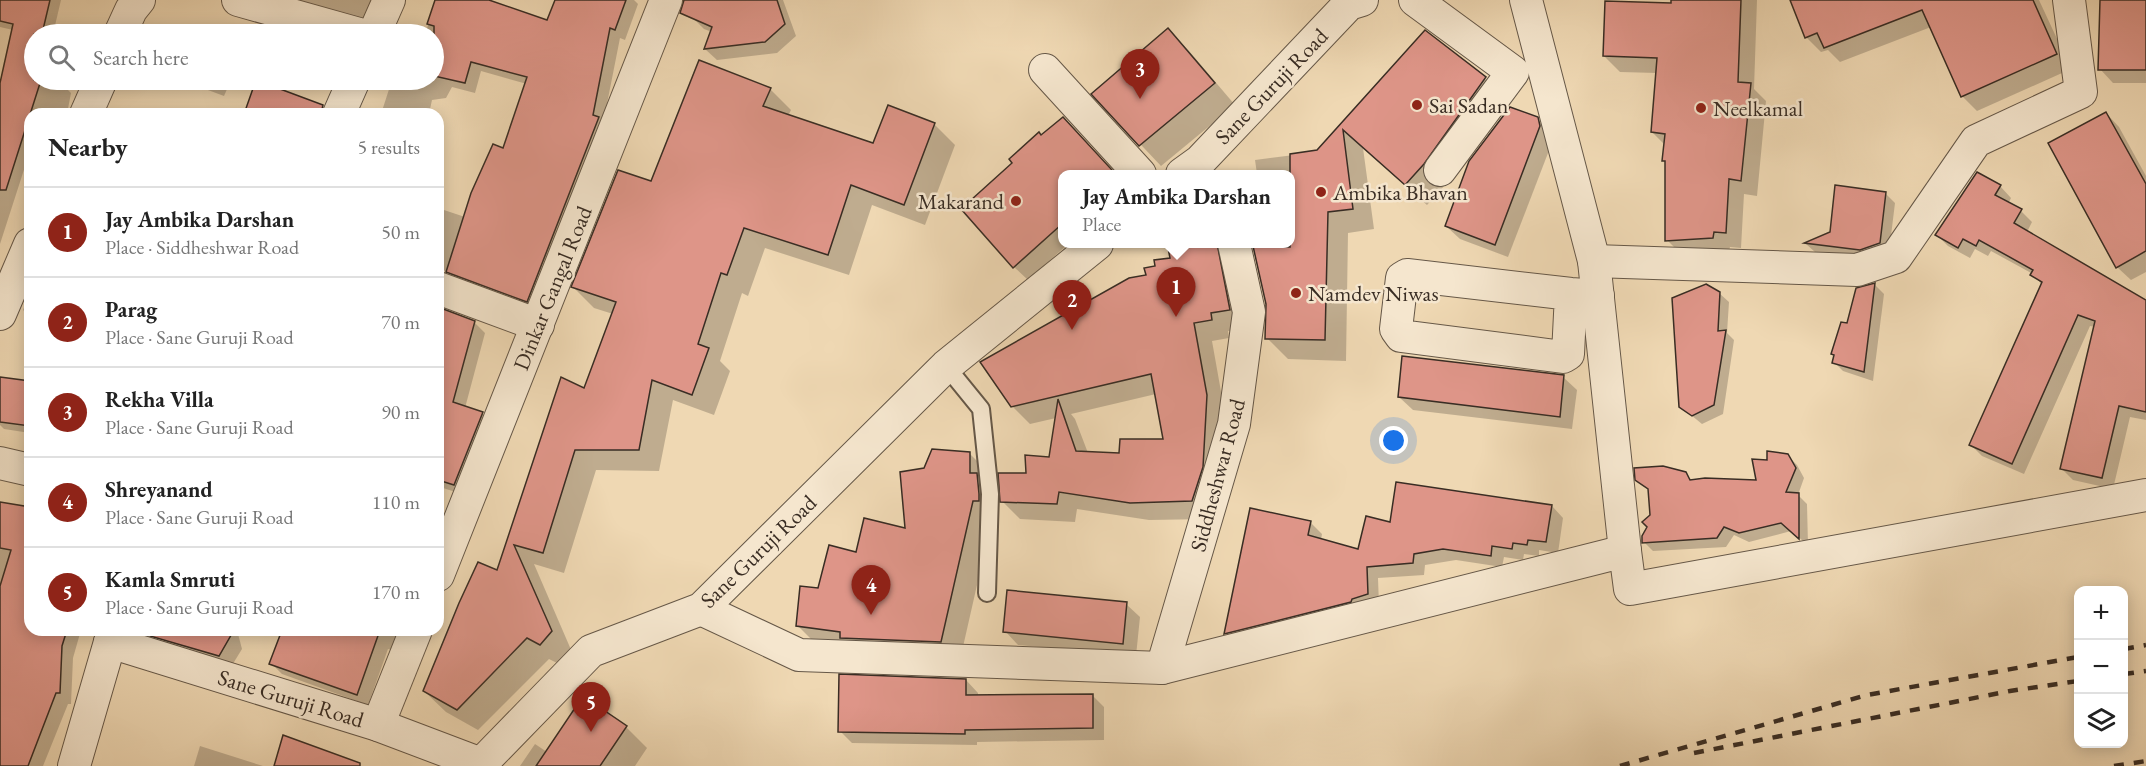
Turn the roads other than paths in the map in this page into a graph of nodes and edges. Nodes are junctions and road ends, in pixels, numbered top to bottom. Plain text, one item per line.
1 (139, 0) edge
2 (238, 0) edge
3 (389, 0) edge
4 (666, 0) edge
5 (1415, 0) edge
6 (1526, 0) edge
7 (2069, 0) edge
8 (1354, 2) edge
9 (124, 24) edge
10 (323, 24) edge
11 (378, 24) edge
12 (1045, 70) dead end
13 (97, 90) edge
14 (350, 90) edge
15 (89, 108) edge
16 (342, 108) edge
17 (1136, 170) edge
18 (1196, 170) edge
19 (1440, 170) dead end
20 (1091, 248) edge
21 (1235, 248) edge
22 (24, 258) edge
23 (1594, 261) junction
24 (444, 290) edge
25 (1584, 295) junction
26 (0, 314) edge
27 (537, 325) junction
28 (946, 366) junction
29 (0, 463) edge
30 (24, 469) edge
31 (2146, 495) edge
32 (1626, 551) junction
33 (444, 560) edge
34 (987, 593) dead end
35 (701, 609) junction
36 (113, 636) edge
37 (414, 636) edge
38 (1162, 668) junction
39 (378, 725) junction
40 (74, 766) edge

1 - 9 street
2 - 10 street
3 - 11 street
4 - 27 street, Dinkar Gangal Road
5 - 19 street
6 - 23 street
7 - 23 street
8 - 18 street, Sane Guruji Road
12 - 17 street
13 - 15 street
14 - 16 street
20 - 28 street, Sane Guruji Road
21 - 38 street, Siddheshwar Road
22 - 26 street
23 - 25 street
24 - 27 street
25 - 25 street
25 - 32 street
27 - 33 street, Dinkar Gangal Road
28 - 34 lane
28 - 35 street, Sane Guruji Road
29 - 30 street
31 - 32 street
32 - 38 street
35 - 38 street
35 - 39 street, Sane Guruji Road
36 - 39 street, Sane Guruji Road
36 - 40 street
37 - 39 street

